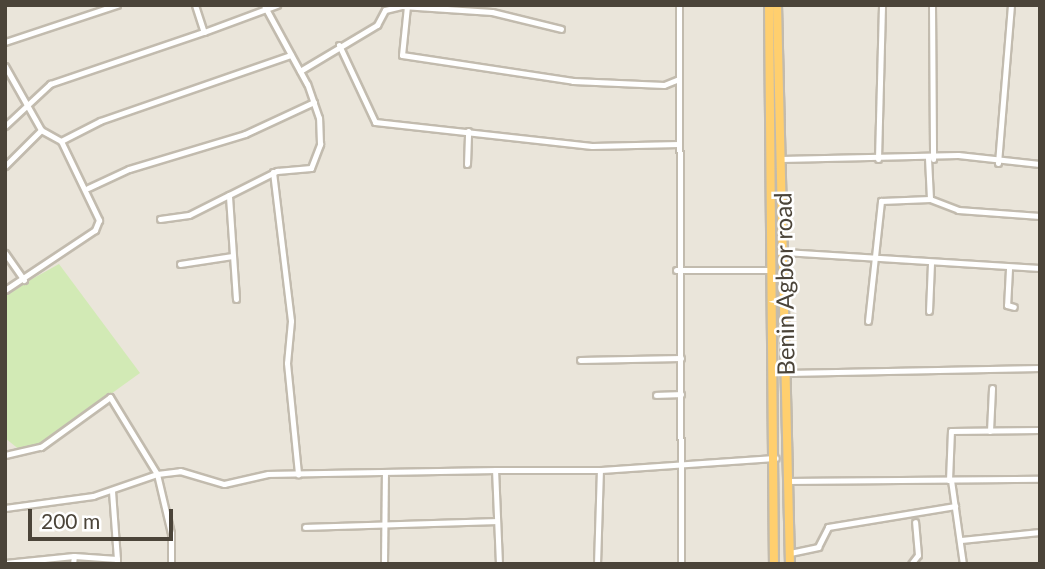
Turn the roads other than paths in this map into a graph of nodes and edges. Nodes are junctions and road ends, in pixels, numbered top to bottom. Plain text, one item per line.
1 (117, 5) edge
2 (195, 5) edge
3 (277, 5) edge
4 (679, 5) edge
5 (769, 5) edge
6 (777, 5) edge
7 (882, 5) edge
8 (932, 5) edge
9 (1011, 5) edge
10 (407, 6) edge
11 (266, 8) edge
12 (477, 8) edge
13 (561, 29) dead end
14 (204, 33) junction
15 (5, 42) edge
16 (339, 45) junction
17 (291, 55) junction
18 (5, 66) edge
19 (300, 71) junction
20 (679, 79) junction
21 (664, 85) junction
22 (679, 93) junction
23 (314, 102) junction
24 (28, 104) junction
25 (5, 126) edge
26 (41, 130) junction
27 (468, 131) junction
28 (61, 141) junction
29 (679, 144) junction
30 (930, 158) junction
31 (781, 159) junction
32 (878, 159) junction
33 (999, 163) junction
34 (467, 164) dead end
35 (1040, 164) edge
36 (5, 166) edge
37 (273, 173) junction
38 (88, 188) junction
39 (229, 195) junction
40 (930, 199) junction
41 (1040, 216) edge
42 (160, 219) dead end
43 (784, 252) junction
44 (5, 253) edge
45 (232, 256) junction
46 (877, 261) junction
47 (931, 263) junction
48 (180, 264) dead end
49 (1040, 268) edge
50 (1009, 269) junction
51 (676, 270) junction
52 (772, 270) junction
53 (24, 280) junction
54 (5, 290) edge
55 (236, 299) dead end
56 (1014, 307) dead end
57 (929, 311) dead end
58 (868, 321) dead end
59 (681, 358) junction
60 (580, 360) dead end
61 (1040, 368) edge
62 (786, 373) junction
63 (992, 388) dead end
64 (681, 394) junction
65 (656, 395) dead end
66 (1040, 430) edge
67 (989, 431) junction
68 (5, 455) edge
69 (776, 458) junction
70 (683, 464) junction
71 (495, 470) junction
72 (600, 470) junction
73 (385, 473) junction
74 (157, 474) junction
75 (298, 474) junction
76 (950, 480) junction
77 (1040, 480) edge
78 (789, 481) junction
79 (112, 491) junction
80 (956, 506) junction
81 (5, 508) edge
82 (496, 521) junction
83 (915, 522) dead end
84 (305, 527) dead end
85 (386, 527) junction
86 (1040, 532) edge
87 (961, 540) junction
88 (789, 552) junction
89 (74, 556) junction
90 (117, 561) edge
91 (21, 562) edge
92 (5, 563) edge
93 (73, 564) edge
94 (171, 564) edge
95 (384, 564) edge
96 (499, 564) edge
97 (597, 564) edge
98 (681, 564) edge
99 (774, 564) edge
100 (790, 564) edge
101 (911, 564) edge
102 (963, 564) edge

1 - 15 street
2 - 14 street
3 - 11 street
4 - 20 street
5 - 52 highway, Benin Agbor road
6 - 31 highway, Benin Agbor road
7 - 32 street
8 - 30 street
9 - 33 street
10 - 12 street
10 - 16 street
10 - 21 street
11 - 14 street
11 - 17 street
12 - 13 street
14 - 24 street
16 - 19 street
16 - 27 street
17 - 19 street
17 - 28 street
18 - 24 street
19 - 23 street
20 - 21 street
20 - 22 street
21 - 22 street
22 - 29 street
23 - 37 street
23 - 38 street
24 - 25 street
24 - 26 street
26 - 28 street
26 - 36 street
27 - 29 street
27 - 34 street
28 - 38 street
29 - 51 street
30 - 32 street
30 - 33 street
30 - 40 street
31 - 32 street
31 - 43 highway, Benin Agbor road
33 - 35 street
37 - 39 street
37 - 75 street
38 - 53 street
39 - 42 street
39 - 45 street
40 - 41 street
40 - 46 street
43 - 46 street
43 - 62 highway, Benin Agbor road
44 - 53 street
45 - 48 street
45 - 55 street
46 - 47 street
46 - 58 street
47 - 50 street
47 - 57 street
49 - 50 street
50 - 56 street
51 - 52 street
51 - 59 street
52 - 69 highway, Benin Agbor road
53 - 54 street
59 - 60 street
59 - 64 street
61 - 62 street
62 - 78 highway, Benin Agbor road
63 - 67 street
64 - 65 street
64 - 70 street
66 - 67 street
67 - 76 street
68 - 74 street
69 - 70 street
69 - 99 highway, Benin Agbor road
70 - 72 street
70 - 98 street
71 - 72 street
71 - 73 street
71 - 82 street
72 - 97 street
73 - 75 street
73 - 85 street
74 - 75 street
74 - 79 street
74 - 94 street
76 - 77 street
76 - 78 street
76 - 80 street
78 - 88 highway, Benin Agbor road
79 - 81 street
79 - 90 street
80 - 87 street
80 - 88 street
82 - 85 street
82 - 96 street
83 - 101 street
84 - 85 street
85 - 95 street
86 - 87 street
87 - 102 street
88 - 100 highway, Benin Agbor road
89 - 90 street
89 - 91 street
89 - 93 street
91 - 92 street

